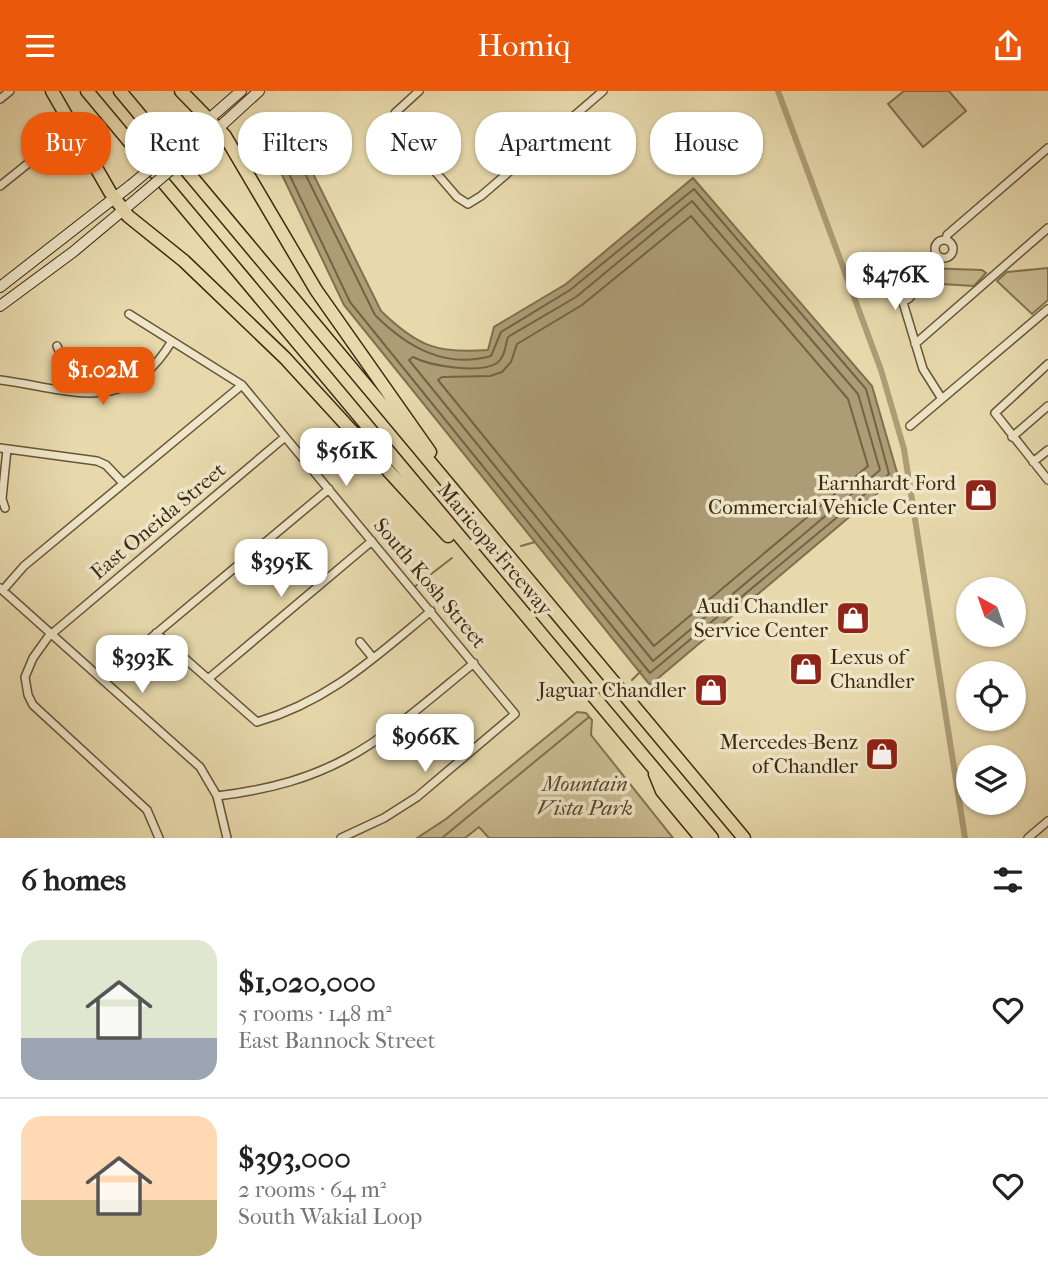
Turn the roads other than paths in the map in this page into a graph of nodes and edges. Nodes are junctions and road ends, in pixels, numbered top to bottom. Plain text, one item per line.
1 (10, 91) edge
2 (52, 91) edge
3 (87, 91) edge
4 (120, 91) edge
5 (181, 91) edge
6 (241, 91) edge
7 (259, 91) edge
8 (419, 91) edge
9 (603, 91) edge
10 (0, 99) edge
11 (200, 112) edge
12 (223, 112) edge
13 (224, 116) edge
14 (224, 135) edge
15 (1048, 148) edge
16 (21, 169) edge
17 (143, 175) edge
18 (164, 175) edge
19 (0, 186) edge
20 (115, 199) junction
21 (124, 210) junction
22 (1048, 228) edge
23 (946, 240) dead end
24 (0, 287) edge
25 (902, 299) dead end
26 (0, 306) edge
27 (1048, 309) edge
28 (129, 314) dead end
29 (172, 341) junction
30 (915, 344) junction
31 (57, 346) dead end
32 (1048, 364) edge
33 (0, 380) edge
34 (242, 385) junction
35 (62, 388) junction
36 (942, 399) junction
37 (1048, 406) edge
38 (910, 426) dead end
39 (1013, 436) junction
40 (285, 437) junction
41 (4, 449) edge
42 (1048, 450) edge
43 (1033, 462) junction
44 (1048, 480) edge
45 (123, 483) junction
46 (329, 489) junction
47 (5, 508) dead end
48 (372, 541) junction
49 (517, 566) junction
50 (499, 584) junction
51 (2, 589) edge
52 (430, 611) junction
53 (53, 632) junction
54 (156, 633) junction
55 (360, 642) dead end
56 (373, 658) junction
57 (474, 663) junction
58 (103, 678) junction
59 (208, 679) junction
60 (649, 761) junction
61 (217, 796) junction
62 (1048, 821) edge
63 (159, 838) edge
64 (228, 838) edge
65 (341, 838) edge
66 (701, 838) edge
67 (712, 838) edge
68 (744, 838) edge
69 (1028, 838) edge

1 - 10 street
2 - 20 highway
3 - 50 highway, Maricopa Freeway
4 - 49 highway, Maricopa Freeway
5 - 11 highway
6 - 12 main road
7 - 13 main road
8 - 9 street
14 - 49 highway
15 - 23 street
16 - 19 street
17 - 20 main road, bridge
18 - 21 main road, bridge
20 - 21 highway
20 - 24 main road
21 - 26 main road
21 - 50 highway
22 - 30 street
25 - 30 street
27 - 36 street
28 - 29 street, South Kosh Street
29 - 34 street, South Kosh Street
29 - 35 street
30 - 36 street
31 - 35 street
32 - 39 street
33 - 35 street
34 - 40 street, South Kosh Street
34 - 45 street
36 - 38 street
37 - 39 street
39 - 43 street
40 - 46 street, South Kosh Street
40 - 53 street, East Oneida Street
41 - 45 street
41 - 47 street
42 - 43 street
43 - 44 street
45 - 51 street
46 - 48 street, South Kosh Street
46 - 54 street
48 - 52 street, South Kosh Street
48 - 59 street
49 - 68 highway, Maricopa Freeway
50 - 60 highway, Maricopa Freeway
51 - 53 street
52 - 56 street
52 - 57 street, South Kosh Street
53 - 58 street
53 - 63 street, East Oneida Street
54 - 58 street
54 - 59 street
55 - 56 street
56 - 59 street
57 - 61 street
57 - 65 street, South Kosh Street
58 - 61 street
60 - 66 highway
60 - 67 highway, Maricopa Freeway
61 - 64 street
62 - 69 street

